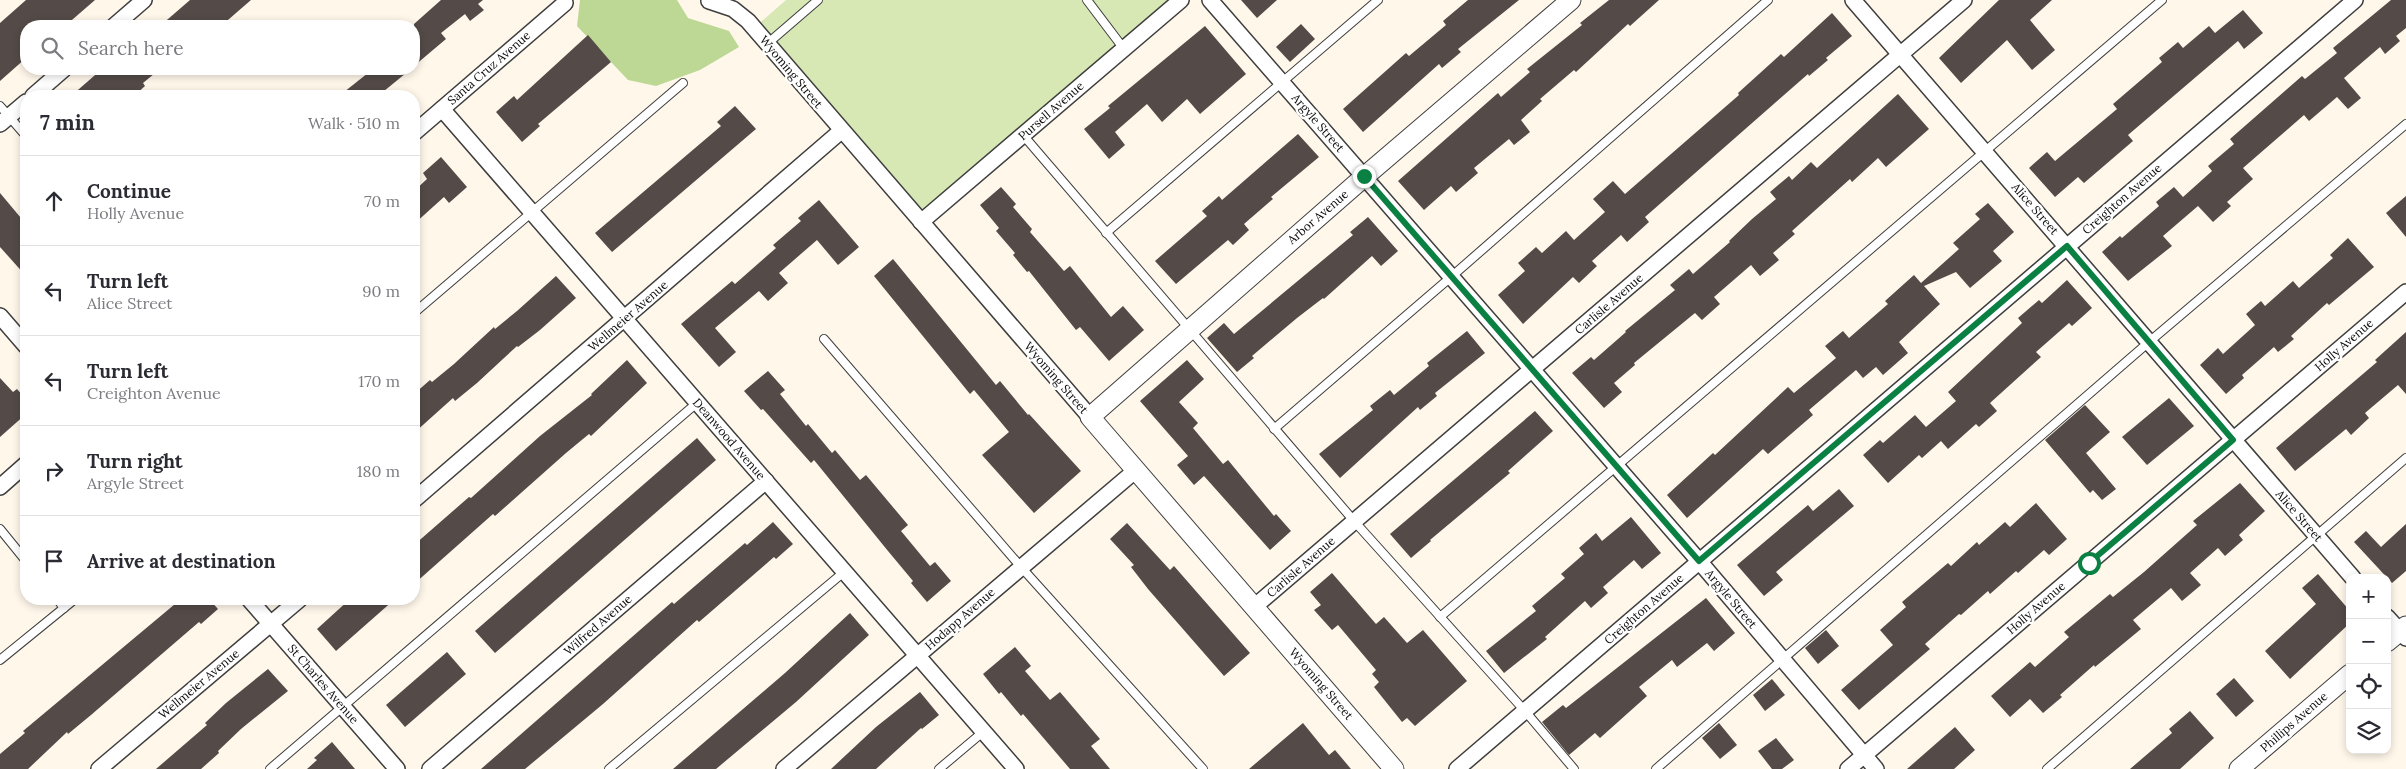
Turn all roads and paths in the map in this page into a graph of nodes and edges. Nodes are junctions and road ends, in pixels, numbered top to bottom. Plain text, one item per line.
1 (144, 0) edge
2 (818, 0) edge
3 (1087, 0) edge
4 (1180, 0) edge
5 (1210, 0) edge
6 (1378, 0) edge
7 (1571, 0) edge
8 (1768, 0) edge
9 (1853, 0) edge
10 (1964, 0) edge
11 (2162, 0) edge
12 (2355, 0) edge
13 (709, 1) edge
14 (565, 3) dead end
15 (121, 20) edge
16 (767, 44) junction
17 (1124, 49) junction
18 (1900, 54) junction
19 (57, 75) edge
20 (1282, 82) junction
21 (683, 83) dead end
22 (40, 90) edge
23 (20, 106) edge
24 (442, 109) junction
25 (3, 116) edge
26 (2406, 124) edge
27 (420, 128) edge
28 (20, 131) edge
29 (841, 131) junction
30 (1023, 135) junction
31 (1985, 152) junction
32 (1364, 176) junction
33 (532, 211) junction
34 (921, 222) junction
35 (1106, 232) junction
36 (2067, 246) junction
37 (1451, 277) junction
38 (2406, 292) edge
39 (420, 307) edge
40 (0, 316) edge
41 (625, 319) junction
42 (1188, 329) junction
43 (824, 338) dead end
44 (20, 339) edge
45 (2149, 342) junction
46 (1532, 370) junction
47 (698, 402) junction
48 (1090, 416) junction
49 (1274, 429) junction
50 (2233, 440) junction
51 (2406, 458) edge
52 (1616, 467) junction
53 (20, 469) edge
54 (1136, 470) junction
55 (766, 481) junction
56 (0, 487) edge
57 (420, 495) edge
58 (1354, 521) junction
59 (0, 529) edge
60 (2316, 535) junction
61 (20, 554) edge
62 (1699, 561) junction
63 (1021, 566) junction
64 (844, 572) junction
65 (2350, 574) edge
66 (62, 605) edge
67 (68, 605) edge
68 (254, 605) edge
69 (293, 605) edge
70 (1254, 607) junction
71 (64, 608) junction
72 (1440, 617) junction
73 (2389, 619) edge
74 (270, 624) junction
75 (2400, 634) edge
76 (918, 656) junction
77 (1782, 659) junction
78 (0, 660) edge
79 (2346, 677) edge
80 (343, 707) junction
81 (1525, 711) junction
82 (983, 732) junction
83 (1864, 755) junction
84 (99, 769) edge
85 (270, 769) edge
86 (397, 769) edge
87 (430, 769) edge
88 (609, 769) edge
89 (784, 769) edge
90 (939, 769) edge
91 (1016, 769) edge
92 (1203, 769) edge
93 (1394, 769) edge
94 (1457, 769) edge
95 (1574, 769) edge
96 (1656, 769) edge
97 (1848, 769) edge
98 (1876, 769) edge
99 (2047, 769) edge
100 (2239, 769) edge

1 - 15 street
2 - 16 lane
3 - 17 lane
4 - 17 street, Pursell Avenue
5 - 20 street, Argyle Street
6 - 20 lane
7 - 32 street, Arbor Avenue
8 - 37 lane
9 - 18 street, Alice Street
10 - 18 street, Carlisle Avenue
11 - 31 lane
12 - 36 street, Creighton Avenue
13 - 16 street, Wyoming Street
14 - 24 street, Santa Cruz Avenue
16 - 29 street, Wyoming Street
17 - 30 street, Pursell Avenue
18 - 31 street, Alice Street
18 - 46 street, Carlisle Avenue
19 - 22 street
20 - 32 street, Argyle Street
20 - 35 lane
21 - 33 lane
23 - 25 street
24 - 27 street, Santa Cruz Avenue
24 - 33 street, Deanwood Avenue
25 - 28 lane
26 - 45 lane
29 - 34 street, Wyoming Street
29 - 41 street, Wellmeier Avenue
30 - 34 street, Pursell Avenue
30 - 35 lane
31 - 36 street, Alice Street
31 - 52 lane
32 - 37 street, Argyle Street
32 - 42 street, Arbor Avenue
33 - 39 lane
33 - 41 street, Deanwood Avenue
34 - 48 street, Wyoming Street
35 - 42 lane
36 - 45 street, Alice Street
36 - 62 street, Creighton Avenue
37 - 46 street, Argyle Street
37 - 49 lane
38 - 50 street, Holly Avenue
40 - 44 street
41 - 47 street, Deanwood Avenue
41 - 57 street, Wellmeier Avenue
42 - 48 street, Arbor Avenue
42 - 49 lane
43 - 63 lane
45 - 50 street, Alice Street
45 - 77 lane
46 - 52 street, Argyle Street
46 - 58 street, Carlisle Avenue
47 - 55 street, Deanwood Avenue
47 - 80 lane
48 - 54 street, Wyoming Street
49 - 58 lane
50 - 60 street, Alice Street
50 - 83 street, Holly Avenue
51 - 60 lane
52 - 62 street, Argyle Street
52 - 72 lane
53 - 56 street
54 - 63 street, Hodapp Avenue
54 - 70 street, Wyoming Street
55 - 64 street, Deanwood Avenue
55 - 87 street, Wilfred Avenue
58 - 70 street, Carlisle Avenue
58 - 72 lane
59 - 61 lane
60 - 65 street, Alice Street
60 - 99 lane
62 - 77 street, Argyle Street
62 - 81 street, Creighton Avenue
63 - 76 street, Hodapp Avenue
63 - 92 lane
64 - 76 street, Deanwood Avenue
64 - 88 lane
66 - 71 lane
67 - 71 lane
68 - 74 street, St Charles Avenue
69 - 74 street, Wellmeier Avenue
70 - 93 street, Wyoming Street
71 - 78 lane
72 - 81 lane
73 - 75 street
74 - 80 street, St Charles Avenue
74 - 84 street, Wellmeier Avenue
76 - 82 street, Deanwood Avenue
76 - 89 street, Hodapp Avenue
77 - 83 street, Argyle Street
77 - 96 lane
79 - 100 street, Phillips Avenue
80 - 85 lane
80 - 86 street, St Charles Avenue
81 - 94 street, Creighton Avenue
81 - 95 lane
82 - 90 lane
82 - 91 street, Deanwood Avenue
83 - 97 street, Holly Avenue
83 - 98 street, Argyle Street

